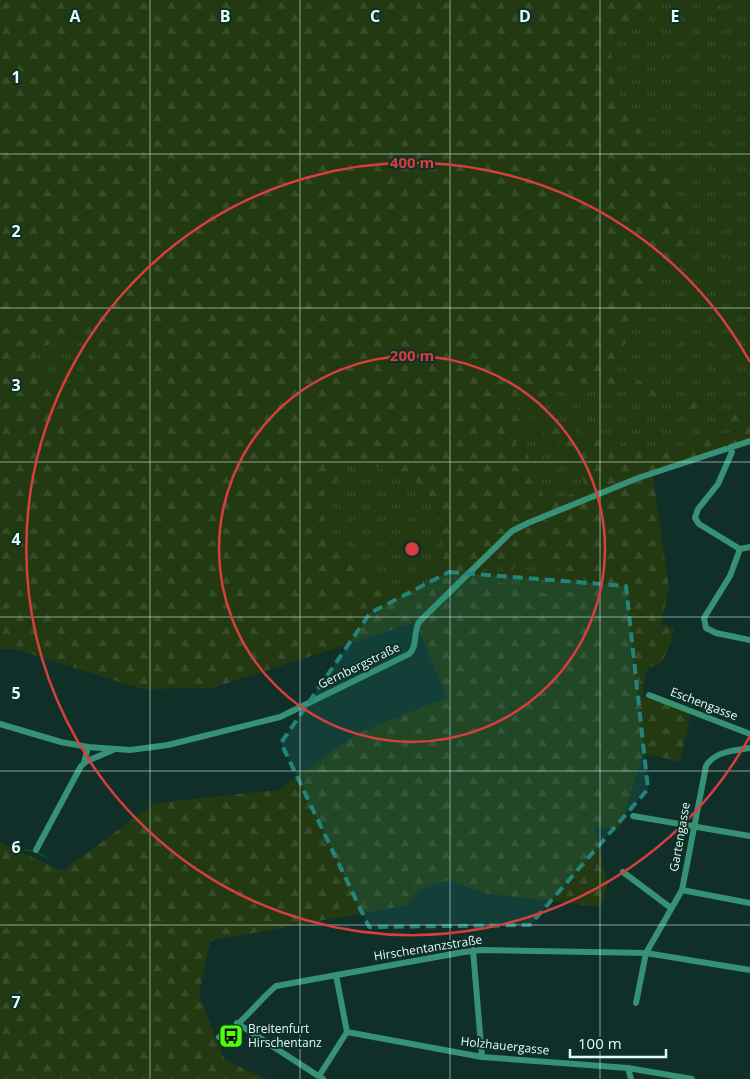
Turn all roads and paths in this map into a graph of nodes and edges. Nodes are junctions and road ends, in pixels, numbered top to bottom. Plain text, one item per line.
1 (750, 441) edge
2 (731, 446) junction
3 (750, 547) edge
4 (740, 549) junction
5 (750, 640) edge
6 (649, 695) dead end
7 (0, 724) edge
8 (750, 734) edge
9 (88, 747) junction
10 (750, 748) edge
11 (114, 750) junction
12 (84, 763) junction
13 (633, 816) dead end
14 (693, 826) junction
15 (750, 836) edge
16 (36, 850) dead end
17 (623, 872) dead end
18 (682, 890) junction
19 (750, 903) edge
20 (671, 908) junction
21 (473, 950) junction
22 (646, 953) junction
23 (750, 970) edge
24 (336, 975) junction
25 (636, 1003) dead end
26 (237, 1023) junction
27 (347, 1032) junction
28 (219, 1038) dead end
29 (482, 1057) junction
30 (628, 1068) junction
31 (321, 1078) edge
32 (631, 1079) edge
33 (692, 1079) edge

1 - 2 street, Gernbergstraße
2 - 4 street
2 - 11 street, Gernbergstraße
3 - 4 street
4 - 5 street
6 - 8 street, Eschengasse
7 - 9 street, Gernbergstraße
9 - 11 street, Gernbergstraße
9 - 12 street
10 - 14 street, Gartengasse
11 - 12 street
12 - 16 street
13 - 14 street
14 - 15 street
14 - 18 street, Gartengasse
17 - 20 street
18 - 19 street
18 - 20 street, Gartengasse
20 - 22 street, Gartengasse
21 - 22 street, Hirschentanzstraße
21 - 24 street, Hirschentanzstraße
21 - 29 street
22 - 23 street, Hirschentanzstraße
22 - 25 street, Gartengasse
24 - 26 street, Hirschentanzstraße
24 - 27 street
26 - 28 street, Hirschentanzstraße
26 - 31 street
27 - 29 street, Holzhauergasse
27 - 31 street
29 - 30 street, Holzhauergasse
30 - 32 street
30 - 33 street, Holzhauergasse

